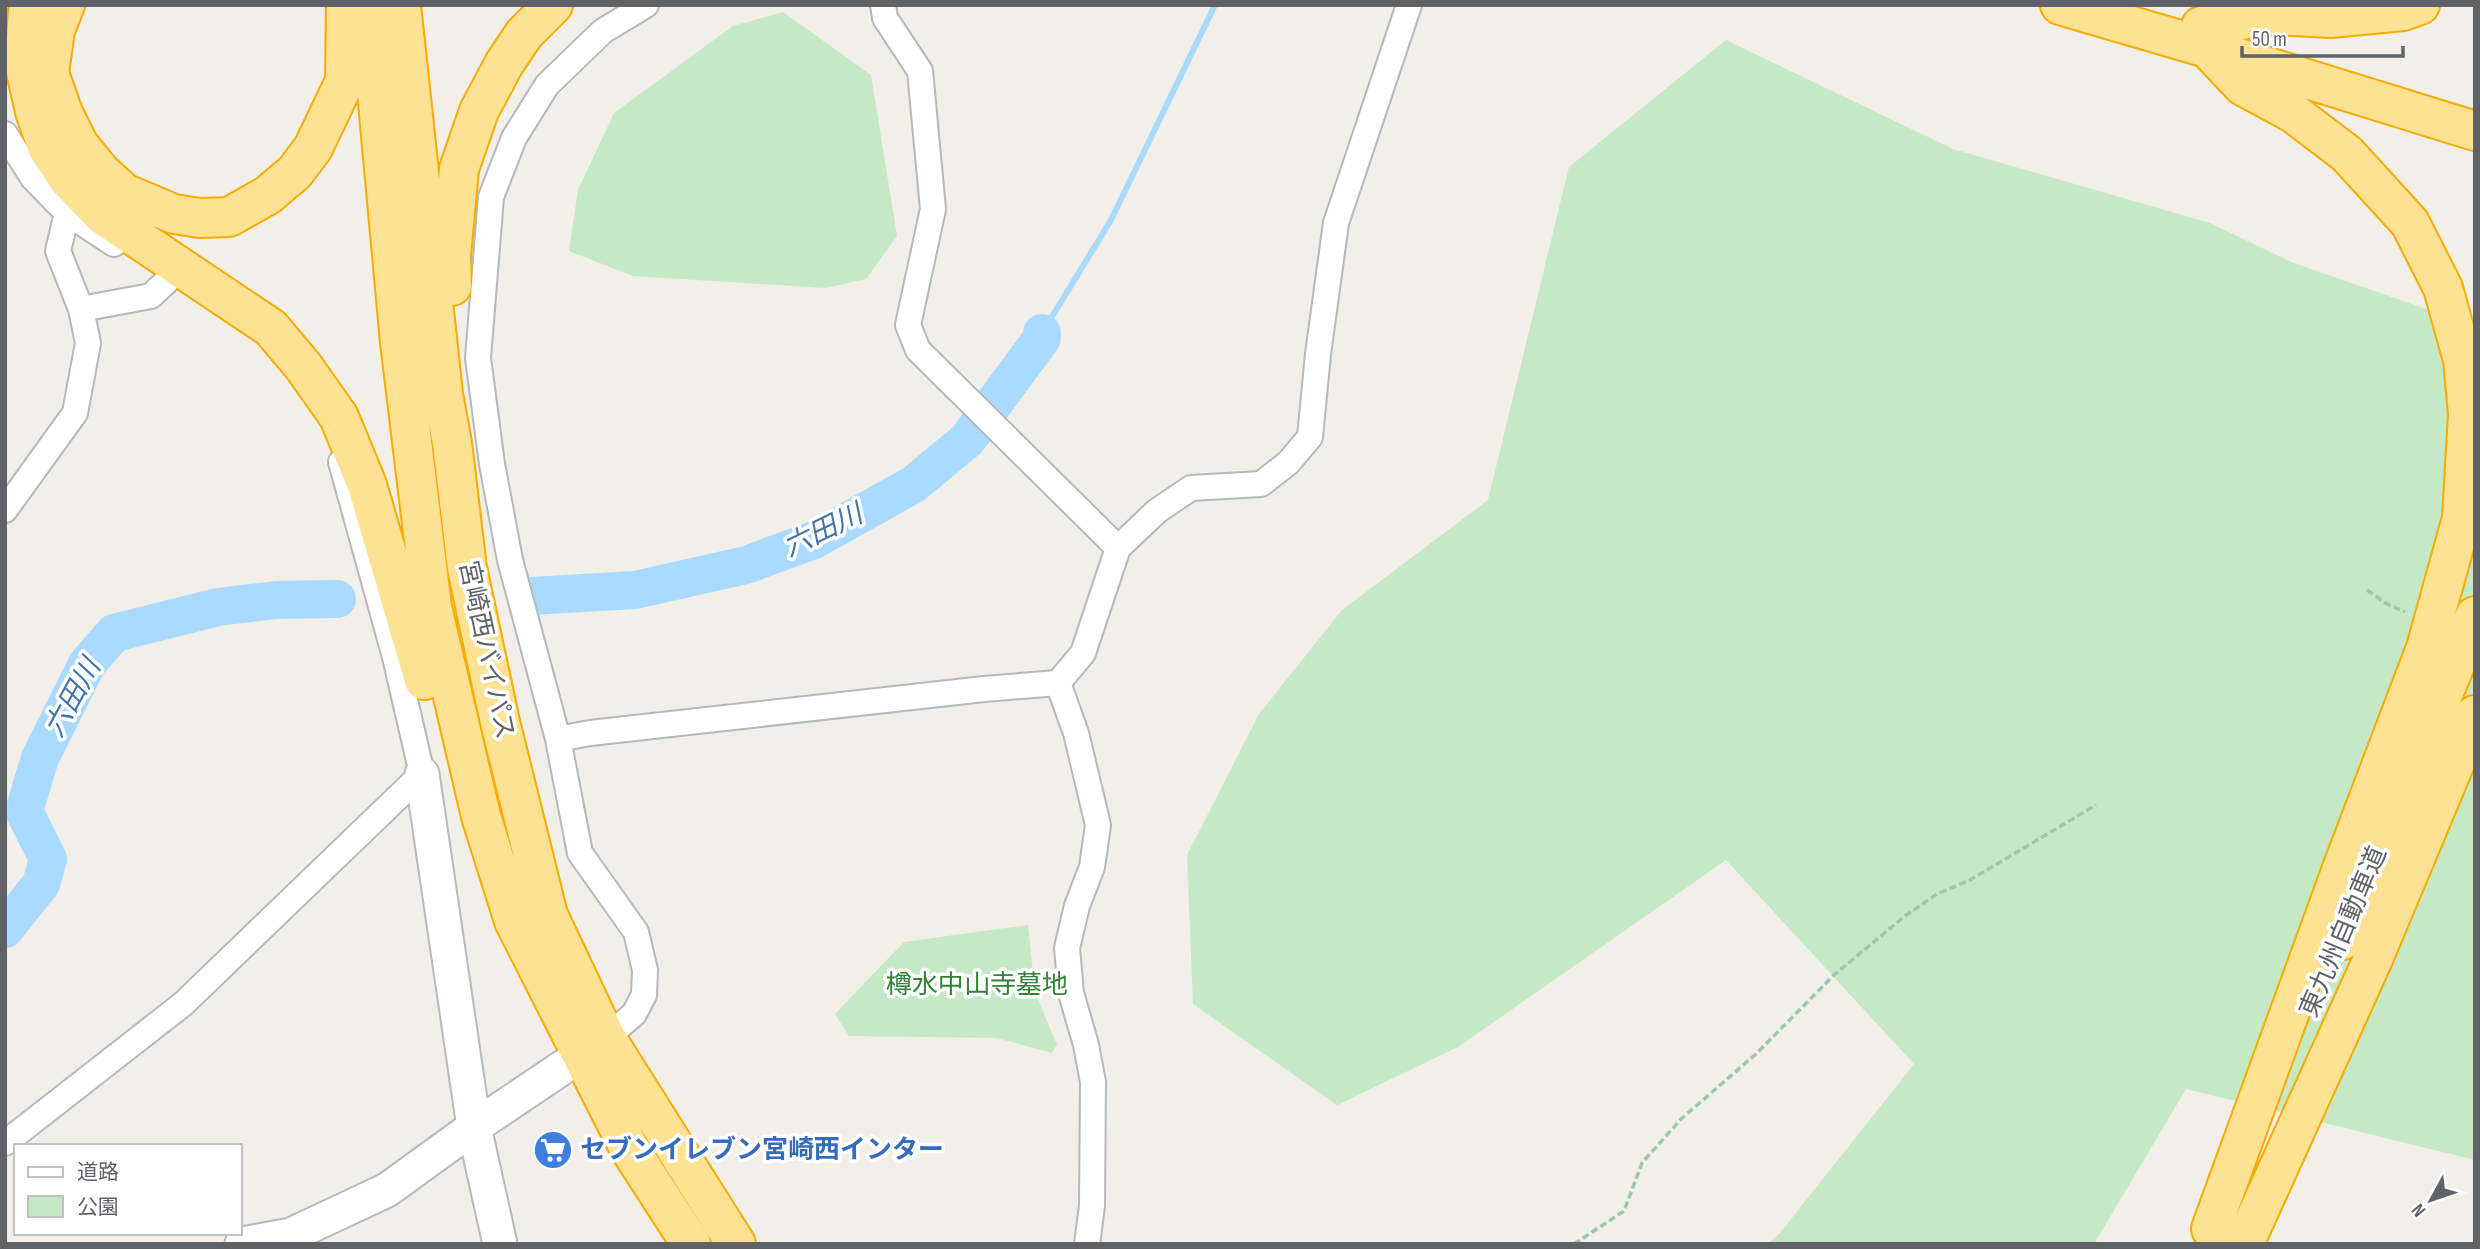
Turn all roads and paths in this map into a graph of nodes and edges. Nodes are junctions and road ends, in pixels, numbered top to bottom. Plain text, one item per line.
1 (30, 5) edge
2 (65, 5) edge
3 (346, 5) edge
4 (369, 5) edge
5 (401, 5) edge
6 (553, 5) edge
7 (646, 5) edge
8 (883, 5) edge
9 (1409, 5) edge
10 (2060, 5) edge
11 (2136, 5) edge
12 (2420, 5) edge
13 (2204, 37) junction
14 (2475, 107) edge
15 (2475, 131) edge
16 (5, 134) edge
17 (67, 213) junction
18 (170, 278) junction
19 (81, 309) junction
20 (452, 443) junction
21 (5, 510) edge
22 (1118, 548) junction
23 (2367, 590) dead end
24 (2406, 613) dead end
25 (2475, 616) edge
26 (1058, 683) junction
27 (2475, 715) edge
28 (558, 739) junction
29 (422, 774) junction
30 (2096, 805) dead end
31 (481, 816) junction
32 (594, 1047) junction
33 (474, 1127) junction
34 (6, 1142) edge
35 (2219, 1239) edge
36 (242, 1244) edge
37 (500, 1244) edge
38 (691, 1244) edge
39 (736, 1244) edge
40 (1087, 1244) edge
41 (1574, 1244) edge

1 - 31 highway
2 - 3 highway
4 - 31 highway, 宮崎西バイパス
5 - 20 highway, 宮崎西バイパス
6 - 20 highway
7 - 28 street
8 - 22 street
9 - 22 street
10 - 13 highway
11 - 13 highway
12 - 13 highway
13 - 14 highway
13 - 15 highway
13 - 35 highway
16 - 17 street
17 - 18 street
17 - 19 street
18 - 19 street
18 - 29 street
19 - 21 street
20 - 32 highway, 宮崎西バイパス
22 - 26 street
23 - 24 path
25 - 35 highway, 東九州自動車道
26 - 28 street
26 - 40 street
27 - 35 highway, 東九州自動車道
28 - 32 street
29 - 33 street
29 - 34 street
30 - 41 path
31 - 32 highway, 宮崎西バイパス
32 - 33 street
32 - 38 highway, 宮崎西バイパス
32 - 39 highway, 宮崎西バイパス
33 - 36 street
33 - 37 street

